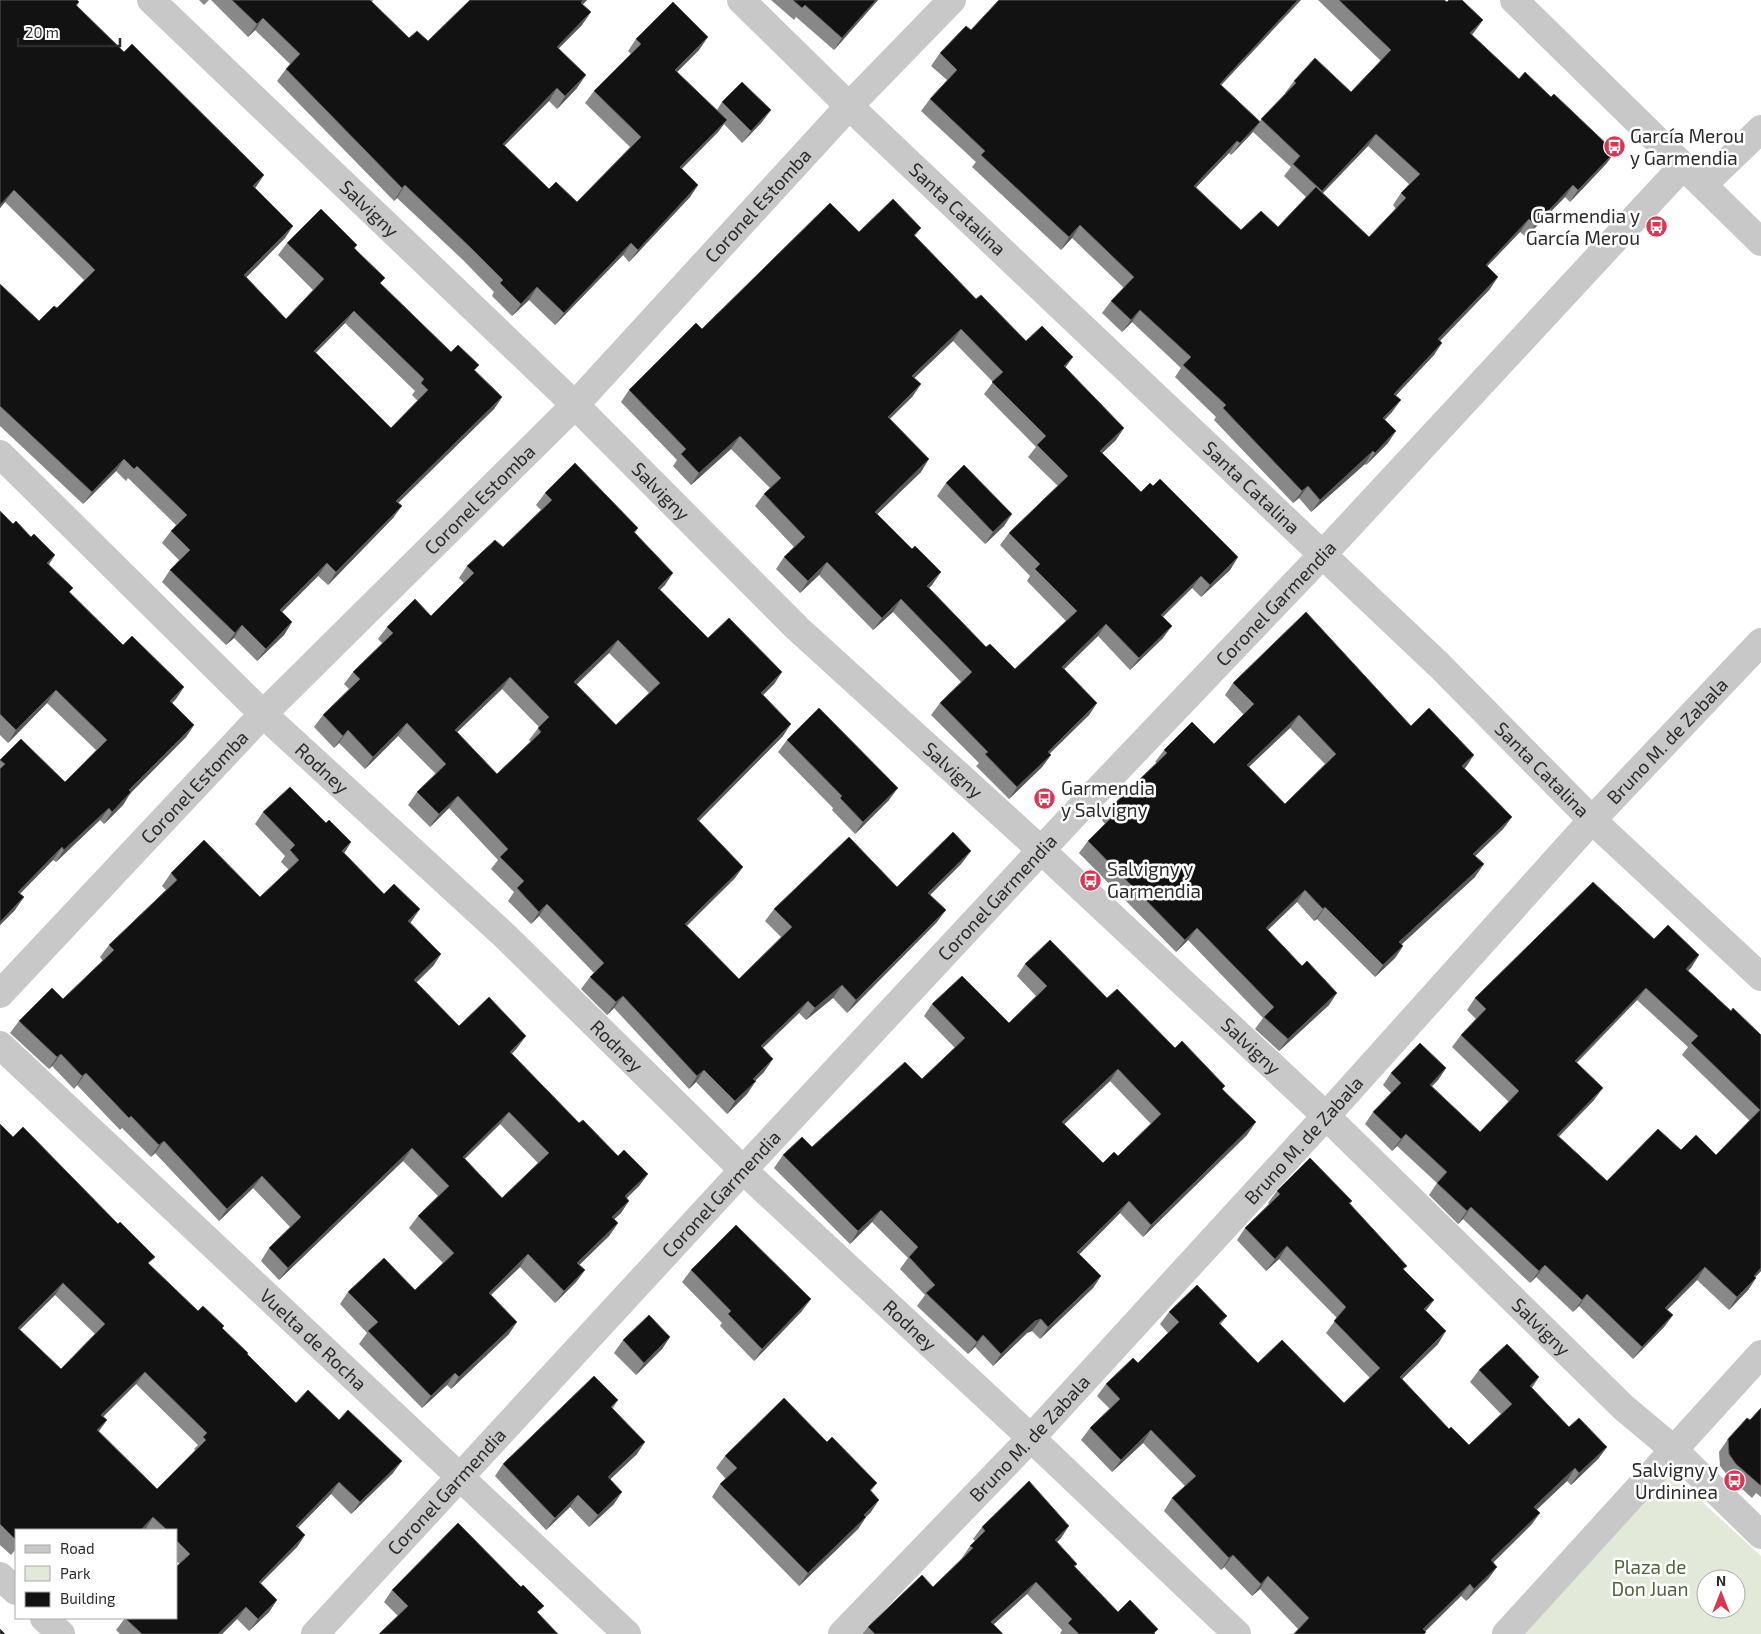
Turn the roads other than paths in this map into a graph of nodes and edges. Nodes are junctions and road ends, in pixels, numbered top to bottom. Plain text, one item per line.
1 (152, 0) edge
2 (741, 0) edge
3 (952, 0) edge
4 (1514, 0) edge
5 (849, 106) junction
6 (1761, 130) edge
7 (1683, 166) junction
8 (1702, 185) junction
9 (1761, 242) edge
10 (575, 405) junction
11 (0, 454) edge
12 (1324, 554) junction
13 (1761, 642) edge
14 (263, 714) junction
15 (1592, 820) junction
16 (1042, 851) junction
17 (1761, 977) edge
18 (0, 994) edge
19 (0, 1045) edge
20 (1326, 1116) junction
21 (743, 1170) junction
22 (1761, 1354) edge
23 (1031, 1438) junction
24 (1673, 1449) junction
25 (461, 1478) junction
26 (1761, 1535) edge
27 (0, 1576) edge
28 (15, 1590) edge
29 (45, 1619) edge
30 (62, 1634) edge
31 (315, 1634) edge
32 (627, 1634) edge
33 (842, 1634) edge
34 (1237, 1634) edge
35 (1506, 1634) edge

1 - 10 street, Salvigny
2 - 5 street, Santa Catalina
3 - 5 street, Coronel Estomba
4 - 7 street
5 - 10 street, Coronel Estomba
5 - 12 street, Santa Catalina
6 - 8 street
7 - 8 street
7 - 12 street, Coronel Garmendia
8 - 9 street
10 - 14 street, Coronel Estomba
10 - 16 street, Salvigny
11 - 14 street, Rodney
12 - 15 street, Santa Catalina
12 - 16 street, Coronel Garmendia
13 - 15 street, Bruno M. de Zabala
14 - 18 street, Coronel Estomba
14 - 21 street, Rodney
15 - 17 street, Santa Catalina
15 - 20 street, Bruno M. de Zabala
16 - 20 street, Salvigny
16 - 21 street, Coronel Garmendia
19 - 25 street, Vuelta de Rocha
20 - 23 street, Bruno M. de Zabala
20 - 24 street, Salvigny
21 - 23 street, Rodney
21 - 25 street, Coronel Garmendia
22 - 24 street
23 - 33 street, Bruno M. de Zabala
23 - 34 street, Rodney
24 - 26 street, Salvigny
24 - 35 street
25 - 31 street, Coronel Garmendia
25 - 32 street, Vuelta de Rocha
27 - 28 street
29 - 30 street

